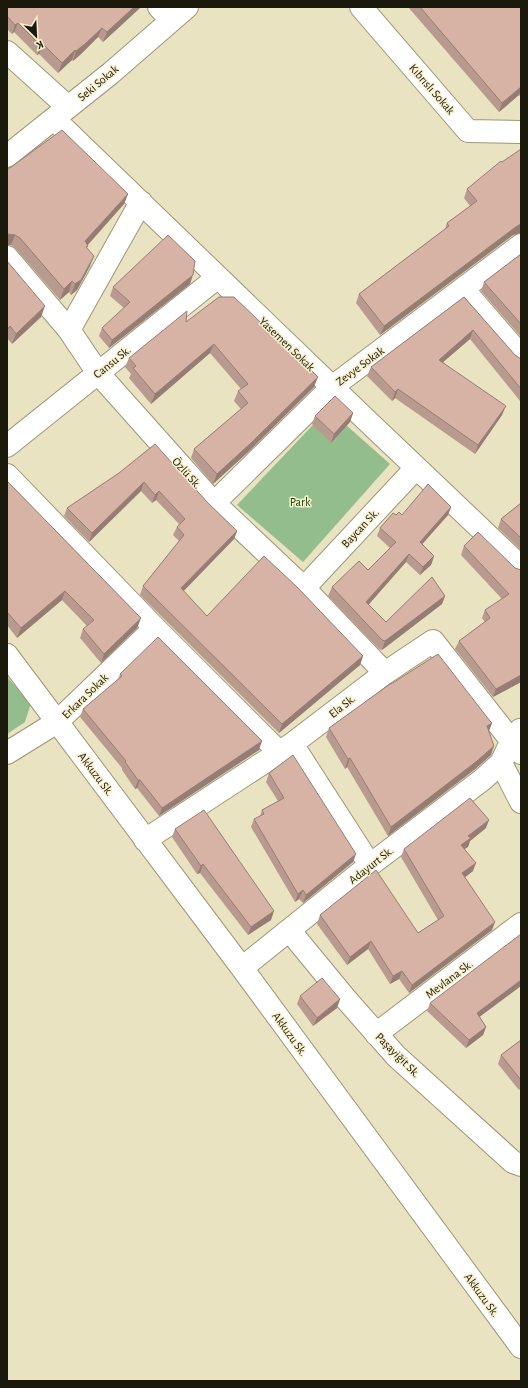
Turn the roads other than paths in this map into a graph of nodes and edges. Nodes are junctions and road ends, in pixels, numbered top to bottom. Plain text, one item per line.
1 (361, 7) edge
2 (172, 12) edge
3 (7, 52) edge
4 (61, 113) junction
5 (521, 132) edge
6 (7, 156) edge
7 (141, 202) junction
8 (521, 245) edge
9 (7, 257) edge
10 (218, 277) junction
11 (464, 288) junction
12 (69, 330) junction
13 (521, 356) edge
14 (98, 373) junction
15 (332, 387) junction
16 (7, 446) edge
17 (416, 468) junction
18 (7, 475) edge
19 (214, 503) junction
20 (521, 567) edge
21 (304, 588) junction
22 (155, 628) junction
23 (7, 655) edge
24 (385, 673) junction
25 (57, 722) junction
26 (518, 741) edge
27 (285, 748) junction
28 (7, 754) edge
29 (501, 763) junction
30 (521, 802) edge
31 (145, 840) junction
32 (370, 865) junction
33 (521, 924) edge
34 (289, 930) junction
35 (242, 968) junction
36 (376, 1034) junction
37 (521, 1165) edge
38 (521, 1347) edge

1 - 5 street, Kıbrıslı Sokak
2 - 4 street, Seki Sokak
3 - 4 street, Yasemen Sokak
4 - 6 street, Seki Sokak
4 - 7 street, Yasemen Sokak
7 - 10 street, Yasemen Sokak
7 - 12 street
8 - 11 street, Zevye Sokak
9 - 12 street, Özlü Sk.
10 - 14 street, Cansu Sk.
10 - 15 street, Yasemen Sokak
11 - 13 street
11 - 15 street, Zevye Sokak
12 - 14 street, Özlü Sk.
14 - 16 street, Cansu Sk.
14 - 19 street, Özlü Sk.
15 - 17 street, Yasemen Sokak
15 - 19 street, Zevye Sokak
17 - 20 street, Yasemen Sokak
17 - 21 street, Baycan Sk.
18 - 22 street
19 - 21 street, Özlü Sk.
21 - 24 street, Özlü Sk.
22 - 25 street, Erkara Sokak
22 - 27 street
23 - 25 street, Akkuzu Sk.
24 - 26 street, Ela Sk.
24 - 27 street, Ela Sk.
25 - 28 street, Erkara Sokak
25 - 31 street, Akkuzu Sk.
26 - 29 street
27 - 31 street, Ela Sk.
27 - 32 street
29 - 30 street
29 - 32 street, Adayurt Sk.
31 - 35 street, Akkuzu Sk.
32 - 34 street, Adayurt Sk.
33 - 36 street, Mevlana Sk.
34 - 35 street, Adayurt Sk.
34 - 36 street, Paşayiğit Sk.
35 - 38 street, Akkuzu Sk.
36 - 37 street, Paşayiğit Sk.

